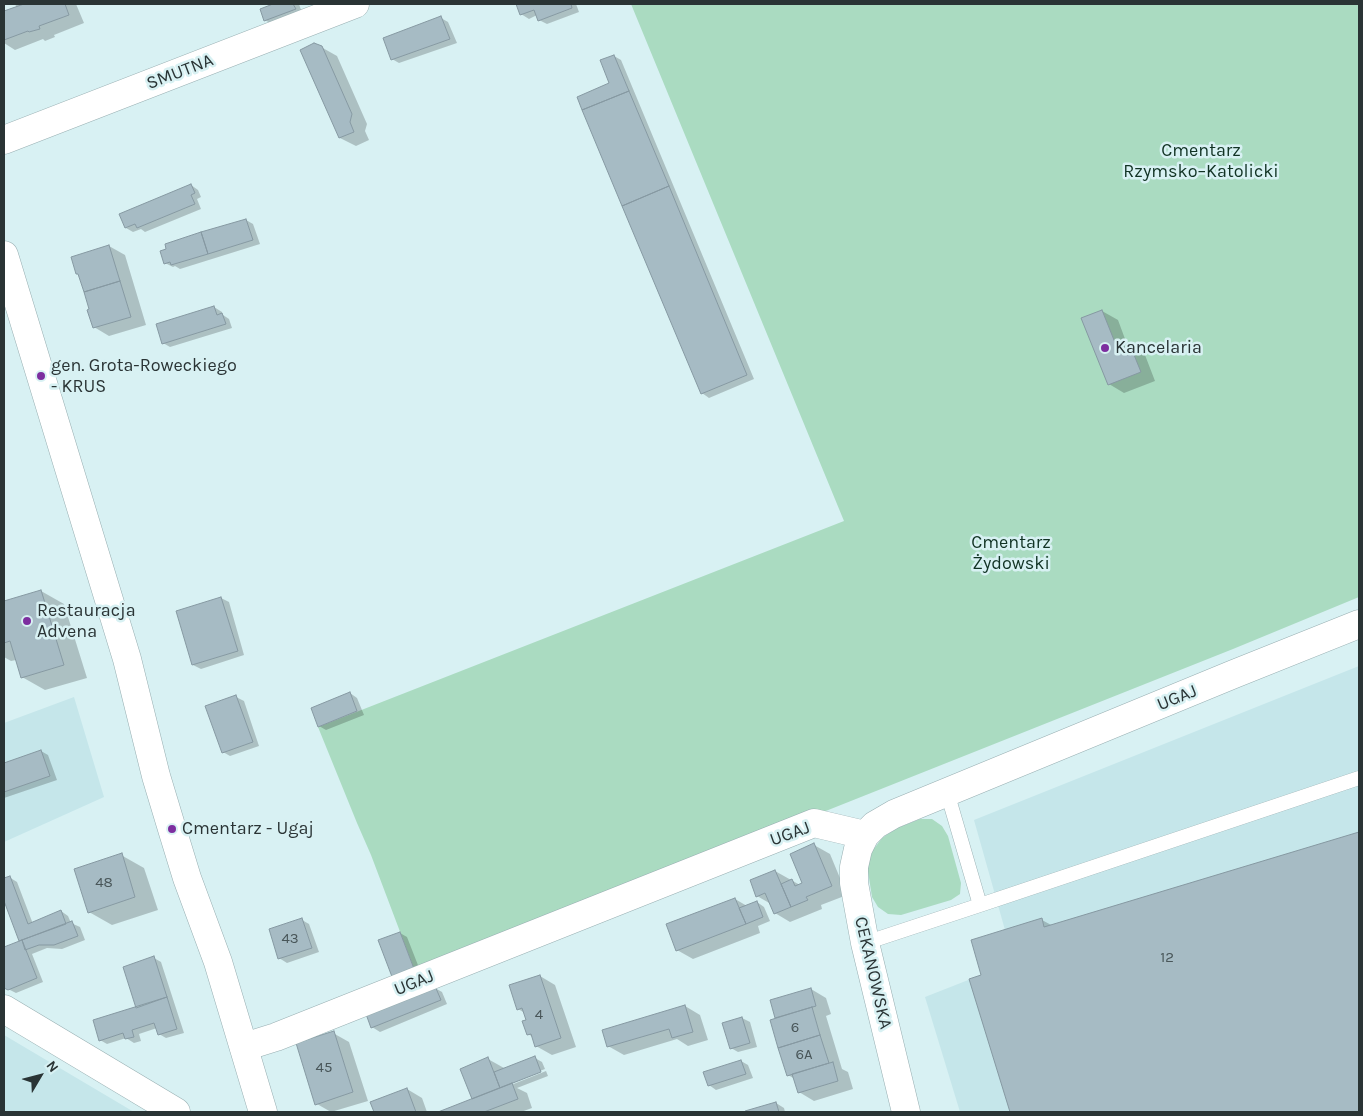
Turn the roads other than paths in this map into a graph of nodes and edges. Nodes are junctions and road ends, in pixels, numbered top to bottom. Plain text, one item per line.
1 (355, 4) edge
2 (4, 140) edge
3 (4, 255) edge
4 (1359, 624) edge
5 (1359, 778) edge
6 (947, 792) junction
7 (865, 835) junction
8 (980, 905) junction
9 (865, 943) junction
10 (4, 1009) edge
11 (244, 1047) junction
12 (176, 1112) edge
13 (263, 1112) edge
14 (906, 1112) edge

1 - 2 street, SMUTNA
3 - 11 street
4 - 6 street, UGAJ
5 - 8 lane
6 - 7 street, UGAJ
6 - 8 lane
7 - 9 street, CEKANOWSKA
7 - 11 street, UGAJ
8 - 9 lane
9 - 14 street, CEKANOWSKA
10 - 12 street
11 - 13 street

